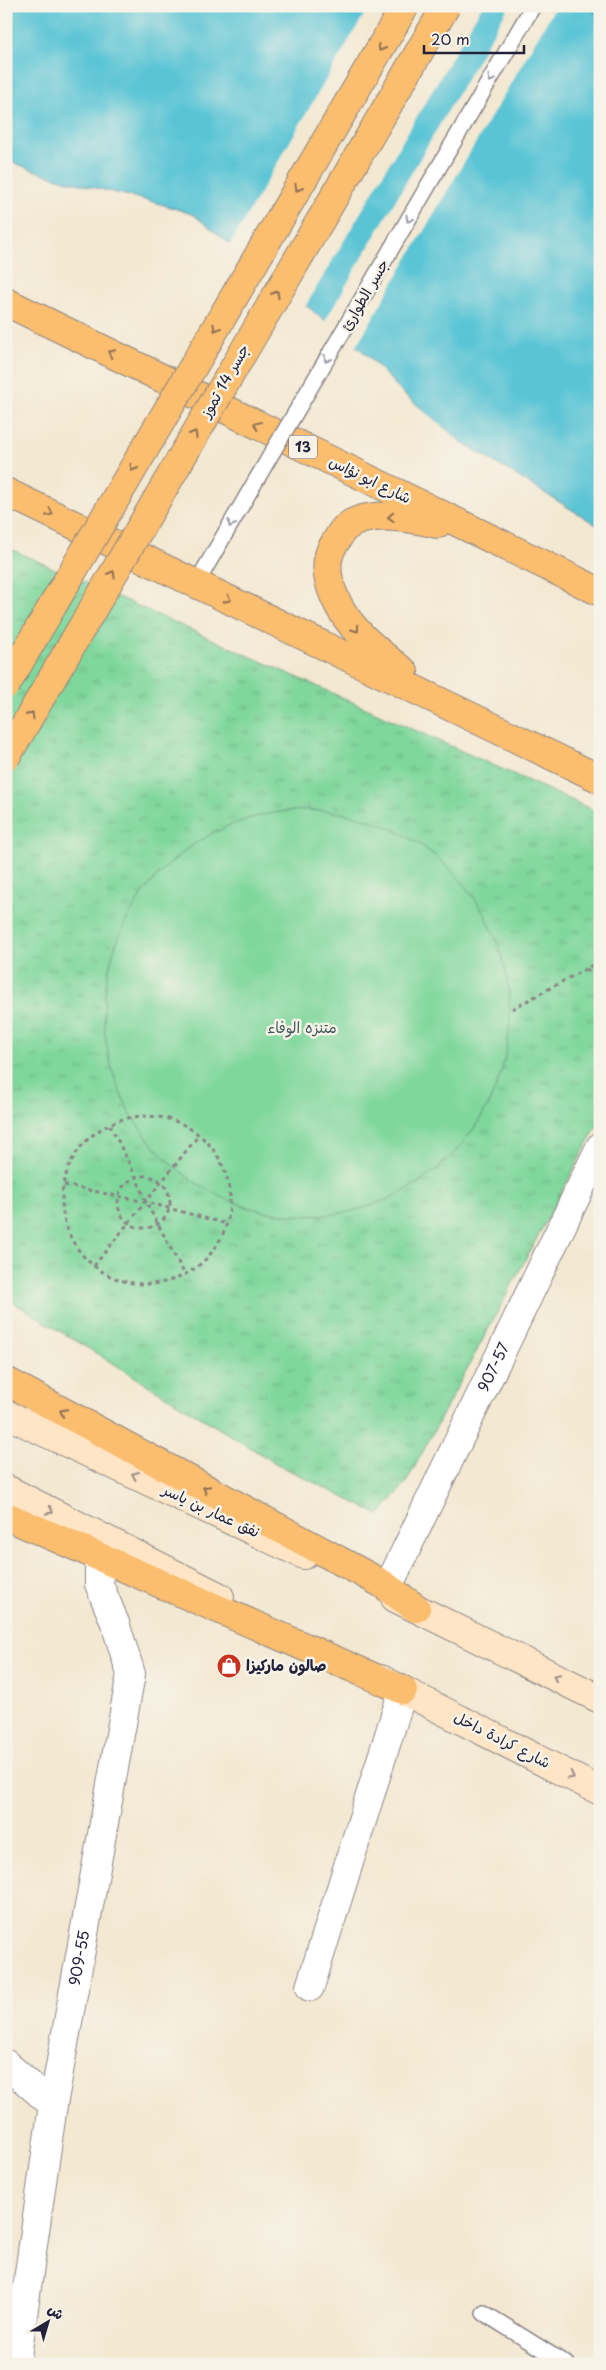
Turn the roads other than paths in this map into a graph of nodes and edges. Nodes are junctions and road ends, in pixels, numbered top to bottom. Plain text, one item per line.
1 (405, 6) edge
2 (446, 6) edge
3 (533, 6) edge
4 (6, 302) edge
5 (6, 492) edge
6 (196, 584) junction
7 (600, 593) edge
8 (6, 685) edge
9 (6, 757) edge
10 (569, 763) junction
11 (600, 778) edge
12 (600, 1147) edge
13 (6, 1381) edge
14 (6, 1414) edge
15 (6, 1489) edge
16 (6, 1516) edge
17 (99, 1557) junction
18 (388, 1587) junction
19 (416, 1608) junction
20 (403, 1690) junction
21 (600, 1699) edge
22 (600, 1791) edge
23 (310, 1987) dead end
24 (6, 2064) edge
25 (53, 2105) junction
26 (484, 2313) dead end
27 (16, 2364) edge
28 (566, 2364) edge

1 -> 8 main road, bridge
9 -> 2 main road, جسر 14 تموز, bridge
3 -> 6 lane, جسر الطوارئ, bridge
7 -> 4 main road, شارع ابو نؤاس / 13
5 -> 6 main road
6 -> 10 main road
7 -> 10 main road
10 - 11 main road
12 - 18 street, 907-57
18 -> 13 main road
19 -> 14 main road, نفق عمار بن ياسر
15 -> 20 main road
16 - 17 main road
17 - 20 main road
17 - 25 street, 909-55
18 - 19 main road
21 -> 19 main road
20 -> 22 main road, شارع كرادة داخل
20 - 23 street
24 - 25 street
25 - 27 street, 909-55
26 - 28 lane

